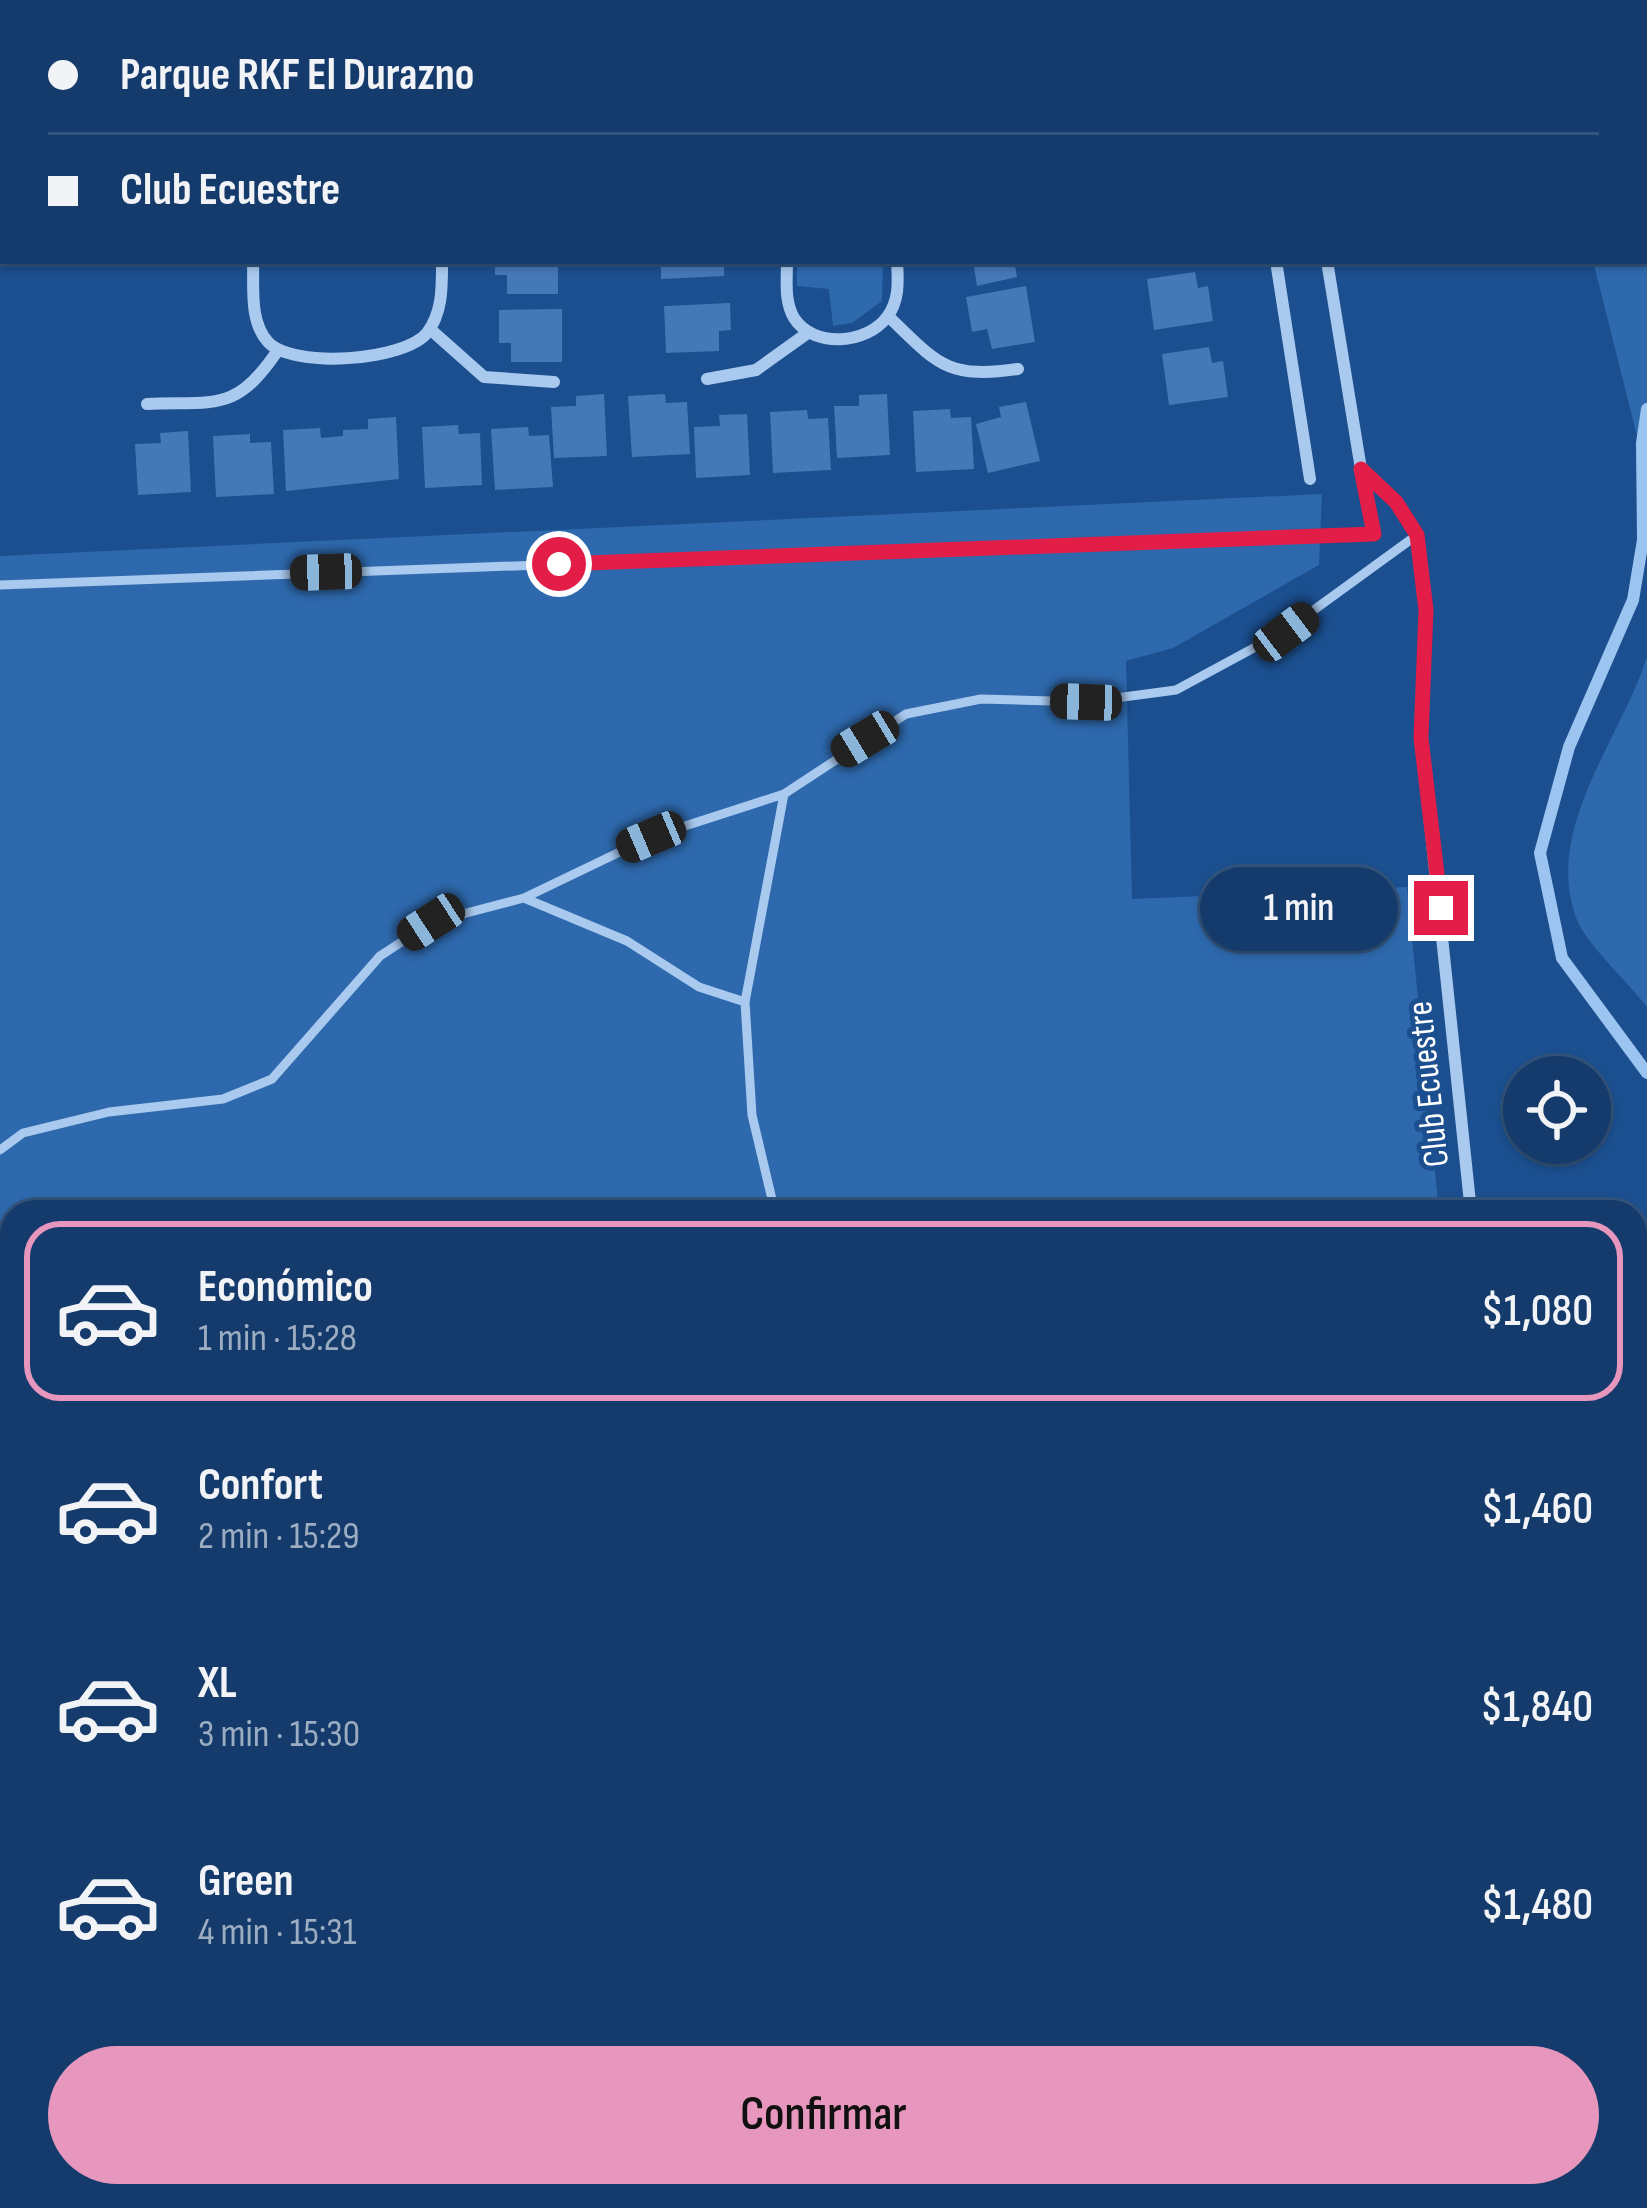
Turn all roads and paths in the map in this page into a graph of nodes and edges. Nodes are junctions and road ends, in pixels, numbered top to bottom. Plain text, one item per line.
1 (253, 264) edge
2 (442, 264) edge
3 (787, 264) edge
4 (897, 264) edge
5 (1276, 264) edge
6 (1327, 264) edge
7 (888, 316) junction
8 (430, 329) junction
9 (809, 332) junction
10 (278, 350) junction
11 (1018, 369) dead end
12 (707, 379) dead end
13 (554, 382) dead end
14 (147, 404) dead end
15 (1361, 469) junction
16 (1310, 479) dead end
17 (1417, 535) junction
18 (0, 585) edge
19 (784, 794) junction
20 (524, 898) junction
21 (746, 1002) junction
22 (0, 1150) edge
23 (772, 1200) edge
24 (1470, 1200) edge

1 - 10 street
2 - 8 street
3 - 9 street
4 - 7 street
5 - 16 street
6 - 15 street
7 - 9 street
7 - 11 street
8 - 10 street
8 - 13 street
9 - 12 street
10 - 14 street
15 - 17 street
15 - 18 lane
17 - 19 lane
17 - 24 street, Club Ecuestre
19 - 20 lane
19 - 21 lane
20 - 21 lane
20 - 22 lane
21 - 23 lane

